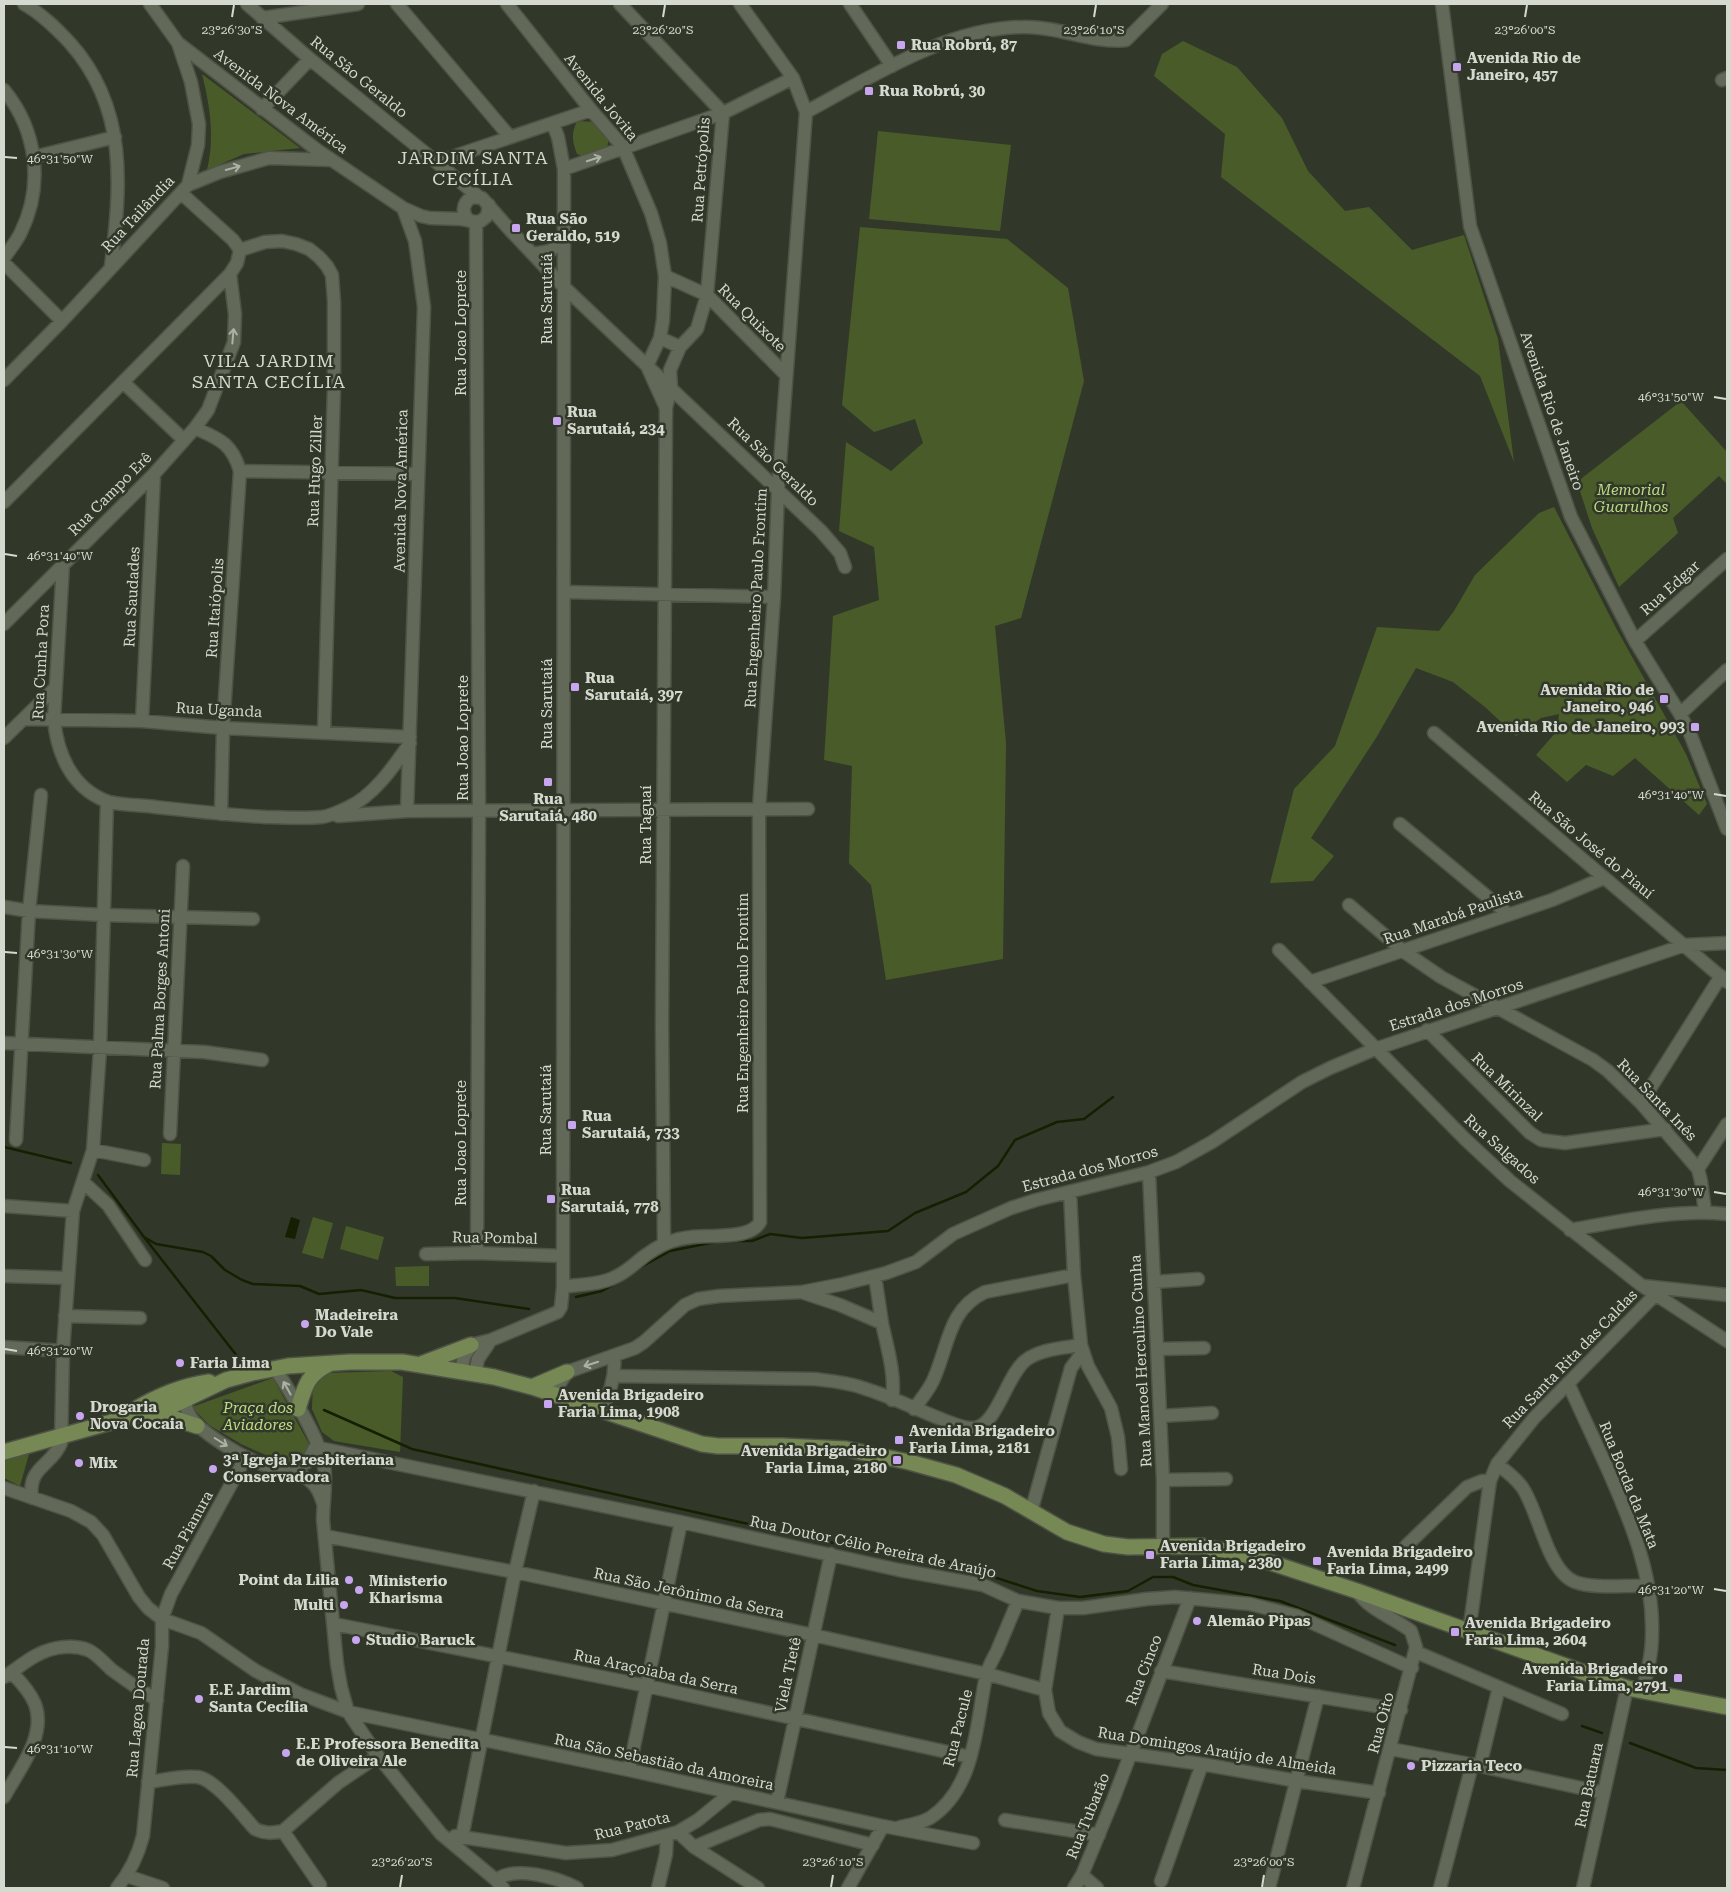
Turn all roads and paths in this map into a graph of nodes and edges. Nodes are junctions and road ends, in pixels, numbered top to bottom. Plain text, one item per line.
1 (24, 4) edge
2 (150, 4) edge
3 (247, 4) edge
4 (358, 4) edge
5 (398, 4) edge
6 (506, 4) edge
7 (620, 4) edge
8 (740, 4) edge
9 (850, 4) edge
10 (1162, 4) edge
11 (1442, 4) edge
12 (262, 18) junction
13 (178, 43) junction
14 (310, 59) junction
15 (204, 64) junction
16 (892, 66) junction
17 (793, 78) junction
18 (191, 82) junction
19 (4, 90) edge
20 (262, 109) junction
21 (591, 110) junction
22 (806, 112) junction
23 (723, 113) junction
24 (552, 124) junction
25 (115, 137) junction
26 (510, 137) junction
27 (623, 147) junction
28 (317, 150) junction
29 (34, 157) junction
30 (298, 159) junction
31 (331, 160) junction
32 (437, 162) junction
33 (564, 169) junction
34 (452, 174) junction
35 (184, 189) junction
36 (484, 201) junction
37 (464, 204) junction
38 (403, 208) junction
39 (435, 218) junction
40 (476, 222) junction
41 (510, 230) junction
42 (115, 234) junction
43 (563, 240) junction
44 (415, 241) junction
45 (129, 248) junction
46 (240, 250) junction
47 (533, 254) junction
48 (4, 258) edge
49 (4, 263) edge
50 (111, 266) junction
51 (230, 274) junction
52 (665, 276) junction
53 (563, 286) junction
54 (707, 295) junction
55 (62, 321) junction
56 (660, 338) junction
57 (680, 347) junction
58 (648, 366) junction
59 (786, 375) junction
60 (4, 380) edge
61 (123, 382) junction
62 (670, 387) junction
63 (666, 408) junction
64 (195, 428) junction
65 (184, 440) junction
66 (240, 471) junction
67 (331, 473) junction
68 (154, 474) junction
69 (418, 474) junction
70 (778, 490) junction
71 (4, 502) edge
72 (1727, 559) edge
73 (63, 564) junction
74 (845, 567) dead end
75 (564, 592) junction
76 (664, 596) junction
77 (774, 597) junction
78 (4, 624) edge
79 (1635, 641) junction
80 (1727, 670) edge
81 (56, 687) junction
82 (1680, 714) junction
83 (54, 718) junction
84 (25, 719) junction
85 (142, 722) junction
86 (224, 728) junction
87 (324, 732) junction
88 (1434, 733) dead end
89 (4, 738) edge
90 (410, 740) junction
91 (41, 795) dead end
92 (106, 801) junction
93 (662, 808) junction
94 (759, 809) junction
95 (808, 809) dead end
96 (562, 810) junction
97 (407, 811) junction
98 (479, 811) junction
99 (221, 814) junction
100 (323, 816) junction
101 (1400, 824) dead end
102 (1726, 824) edge
103 (183, 866) dead end
104 (1604, 878) junction
105 (1349, 905) dead end
106 (5, 907) dead end
107 (29, 911) junction
108 (1508, 914) junction
109 (103, 915) junction
110 (181, 918) junction
111 (253, 919) dead end
112 (1727, 943) edge
113 (1685, 945) junction
114 (1279, 950) dead end
115 (1404, 951) junction
116 (1724, 979) edge
117 (1310, 982) junction
118 (1498, 1008) junction
119 (1427, 1030) junction
120 (4, 1043) edge
121 (22, 1043) junction
122 (100, 1049) junction
123 (1375, 1049) junction
124 (173, 1051) junction
125 (262, 1060) dead end
126 (1641, 1103) junction
127 (1727, 1124) edge
128 (1665, 1129) junction
129 (170, 1134) dead end
130 (16, 1140) dead end
131 (93, 1150) junction
132 (144, 1160) dead end
133 (1698, 1169) junction
134 (1150, 1172) junction
135 (83, 1182) junction
136 (1070, 1192) junction
137 (4, 1206) edge
138 (73, 1211) junction
139 (1704, 1212) junction
140 (1727, 1214) edge
141 (1570, 1230) junction
142 (664, 1243) junction
143 (477, 1253) junction
144 (426, 1254) dead end
145 (563, 1256) junction
146 (145, 1260) dead end
147 (1074, 1275) junction
148 (4, 1276) edge
149 (875, 1276) junction
150 (68, 1278) junction
151 (1198, 1280) dead end
152 (1154, 1282) junction
153 (1642, 1285) junction
154 (562, 1287) junction
155 (802, 1292) junction
156 (1655, 1295) junction
157 (1727, 1295) edge
158 (65, 1316) junction
159 (140, 1318) dead end
160 (882, 1323) junction
161 (491, 1340) junction
162 (1727, 1341) edge
163 (472, 1345) junction
164 (4, 1347) edge
165 (1204, 1348) dead end
166 (1082, 1349) junction
167 (1157, 1349) junction
168 (63, 1351) junction
169 (614, 1356) junction
170 (333, 1362) junction
171 (420, 1364) junction
172 (275, 1368) junction
173 (468, 1372) junction
174 (567, 1372) junction
175 (614, 1376) junction
176 (1568, 1383) junction
177 (532, 1388) junction
178 (186, 1393) junction
179 (553, 1394) junction
180 (892, 1400) junction
181 (298, 1409) junction
182 (914, 1409) junction
183 (601, 1411) junction
184 (1212, 1412) dead end
185 (142, 1413) junction
186 (1160, 1416) junction
187 (121, 1418) junction
188 (197, 1426) junction
189 (54, 1439) junction
190 (318, 1446) junction
191 (4, 1452) edge
192 (246, 1457) junction
193 (1497, 1464) junction
194 (1121, 1469) dead end
195 (290, 1471) junction
196 (1226, 1479) dead end
197 (1163, 1480) junction
198 (1490, 1481) junction
199 (4, 1488) edge
200 (534, 1491) junction
201 (32, 1498) junction
202 (323, 1503) junction
203 (1031, 1512) junction
204 (680, 1522) junction
205 (325, 1536) junction
206 (1406, 1546) dead end
207 (1163, 1547) junction
208 (831, 1554) junction
209 (515, 1572) junction
210 (1647, 1586) junction
211 (1357, 1591) junction
212 (1190, 1598) junction
213 (1018, 1601) junction
214 (664, 1604) junction
215 (1058, 1608) junction
216 (162, 1619) junction
217 (334, 1624) junction
218 (1469, 1632) junction
219 (814, 1635) junction
220 (1416, 1652) junction
221 (498, 1657) junction
222 (1412, 1668) junction
223 (1161, 1671) junction
224 (987, 1674) junction
225 (8, 1675) edge
226 (647, 1686) junction
227 (1499, 1687) junction
228 (1627, 1688) junction
229 (1045, 1690) junction
230 (1642, 1692) junction
231 (1318, 1696) junction
232 (157, 1700) junction
233 (1727, 1707) edge
234 (1401, 1710) junction
235 (348, 1712) junction
236 (1562, 1714) dead end
237 (795, 1718) junction
238 (481, 1740) junction
239 (1391, 1749) junction
240 (1130, 1754) junction
241 (378, 1756) junction
242 (970, 1756) junction
243 (1202, 1764) junction
244 (1476, 1765) junction
245 (629, 1770) junction
246 (1297, 1781) junction
247 (148, 1782) junction
248 (1379, 1793) junction
249 (731, 1794) junction
250 (1604, 1794) junction
251 (4, 1797) edge
252 (777, 1802) junction
253 (1005, 1820) dead end
254 (888, 1827) junction
255 (283, 1831) junction
256 (440, 1834) junction
257 (672, 1834) junction
258 (1098, 1835) junction
259 (462, 1837) junction
260 (972, 1843) dead end
261 (873, 1845) junction
262 (694, 1847) junction
263 (1082, 1875) junction
264 (127, 1876) junction
265 (1161, 1881) dead end
266 (500, 1884) edge
267 (1270, 1884) edge
268 (320, 1885) dead end
269 (117, 1888) edge
270 (164, 1888) edge
271 (577, 1888) edge
272 (658, 1888) edge
273 (758, 1888) edge
274 (848, 1888) edge
275 (1074, 1888) edge
276 (1098, 1888) edge
277 (1353, 1888) edge
278 (1440, 1888) edge
279 (1582, 1888) edge

1 - 25 street
2 - 13 street, Avenida Nova América
3 - 12 street, Rua São Geraldo
4 - 12 street
5 - 26 street
6 - 21 street, Avenida Jovita
7 - 23 street, Rua Petrópolis
8 - 17 street, Rua Engenheiro Paulo Frontim
9 - 16 street
10 - 16 street
11 - 79 street, Avenida Rio de Janeiro
12 - 14 street, Rua São Geraldo
13 - 15 street, Avenida Nova América
13 - 18 street, Rua Tailândia
14 - 20 street
14 - 32 street, Rua São Geraldo
15 - 18 street
15 - 20 street, Avenida Nova América
16 - 22 street
17 - 22 street, Rua Engenheiro Paulo Frontim
17 - 23 street
18 - 35 street, Rua Tailândia
19 - 29 street
20 - 28 street, Avenida Nova América
21 - 24 street
21 - 27 street, Avenida Jovita
22 - 59 street, Rua Engenheiro Paulo Frontim
23 - 27 street
23 - 54 street, Rua Petrópolis
24 - 26 street
24 - 33 street, Rua Sarutaiá
25 - 29 street
25 - 42 street
26 - 32 street
33 -> 27 street
27 - 52 street, Avenida Jovita
28 - 30 street
28 - 31 street, Avenida Nova América
29 - 48 street
30 - 31 street
35 -> 30 street
31 - 38 street, Avenida Nova América
32 - 34 street, Rua São Geraldo
33 - 43 street, Rua Sarutaiá
34 - 36 street, Rua São Geraldo
34 - 37 street, Rua São Geraldo
35 - 45 street, Rua Tailândia
35 - 46 street
36 - 37 street
36 - 40 street
36 - 41 street, Rua São Geraldo
37 - 39 street
37 - 40 street
38 - 39 street
38 - 44 street, Avenida Nova América
39 - 40 street
39 - 44 street
40 - 41 street
40 - 98 street, Rua Joao Loprete
41 - 47 street, Rua São Geraldo
42 - 45 street
42 - 50 street
43 - 47 street
43 - 53 street, Rua Sarutaiá
44 - 69 street, Avenida Nova América
45 - 50 street, Rua Tailândia
46 - 51 street
46 - 67 street, Rua Hugo Ziller
47 - 53 street, Rua São Geraldo
49 - 55 street
50 - 55 street, Rua Tailândia
51 - 61 street
64 -> 51 street, Rua Campo Erê
52 - 54 street, Rua Quixote
52 - 56 street, Avenida Jovita
53 - 58 street, Rua São Geraldo
53 - 75 street, Rua Sarutaiá
54 - 57 street, Rua Petrópolis
54 - 59 street, Rua Quixote
55 - 60 street, Rua Tailândia
56 - 57 street
56 - 58 street, Avenida Jovita
57 - 62 street
58 - 62 street, Rua São Geraldo
58 - 63 street, Rua Taguaí
59 - 70 street, Rua Engenheiro Paulo Frontim
61 - 65 street
61 - 71 street
62 - 63 street, Rua Taguaí
62 - 70 street, Rua São Geraldo
63 - 76 street, Rua Taguaí
64 - 65 street, Rua Campo Erê
64 - 66 street, Rua Itaiópolis
65 - 68 street, Rua Campo Erê
66 - 67 street
66 - 86 street, Rua Itaiópolis
67 - 69 street
67 - 87 street, Rua Hugo Ziller
68 - 73 street, Rua Campo Erê
68 - 85 street, Rua Saudades
69 - 90 street, Avenida Nova América
70 - 74 street, Rua São Geraldo
70 - 77 street, Rua Engenheiro Paulo Frontim
72 - 79 street, Rua Edgar
73 - 78 street, Rua Campo Erê
73 - 81 street, Rua Cunha Pora
75 - 76 street
75 - 96 street, Rua Sarutaiá
76 - 77 street
76 - 93 street, Rua Taguaí
77 - 94 street, Rua Engenheiro Paulo Frontim
79 - 82 street, Avenida Rio de Janeiro
80 - 82 street
81 - 83 street, Rua Cunha Pora
81 - 84 street
82 - 102 street, Avenida Rio de Janeiro
83 - 84 street, Rua Uganda
83 - 85 street, Rua Uganda
83 - 92 street, Rua Cunha Pora
84 - 89 street
85 - 86 street, Rua Uganda
86 - 87 street, Rua Uganda
86 - 99 street, Rua Itaiópolis
87 - 90 street, Rua Uganda
88 - 104 street, Rua São José do Piauí
90 - 97 street, Avenida Nova América
90 - 100 street
91 - 107 street
92 - 99 street
92 - 109 street
93 - 94 street
93 - 96 street
93 - 142 street, Rua Taguaí
94 - 95 street
94 - 142 street, Rua Engenheiro Paulo Frontim
96 - 98 street
96 - 145 street, Rua Sarutaiá
97 - 98 street
97 - 100 street
98 - 143 street, Rua Joao Loprete
99 - 100 street
101 - 108 street
103 - 110 street, Rua Palma Borges Antoni
104 - 108 street, Rua Marabá Paulista
104 - 113 street, Rua São José do Piauí
105 - 115 street, Rua Santa Inês
106 - 107 street
107 - 109 street
107 - 121 street
108 - 115 street, Rua Marabá Paulista
109 - 110 street
109 - 122 street
110 - 111 street
110 - 124 street, Rua Palma Borges Antoni
112 - 113 street, Estrada dos Morros
113 - 116 street, Rua São José do Piauí
113 - 118 street, Estrada dos Morros
114 - 117 street, Rua Salgados
115 - 117 street, Rua Marabá Paulista
115 - 118 street, Rua Santa Inês
116 - 126 street
117 - 123 street, Rua Salgados
118 - 119 street, Estrada dos Morros
118 - 126 street, Rua Santa Inês
119 - 123 street, Estrada dos Morros
119 - 128 street, Rua Mirinzal
120 - 121 street
121 - 122 street
121 - 130 street
122 - 124 street
122 - 131 street
123 - 134 street, Estrada dos Morros
123 - 141 street, Rua Salgados
124 - 125 street
124 - 129 street, Rua Palma Borges Antoni
126 - 128 street, Rua Santa Inês
127 - 133 street
128 - 133 street, Rua Santa Inês
131 - 132 street
131 - 135 street
133 - 139 street, Rua Santa Inês
134 - 136 street, Estrada dos Morros
134 - 152 street, Rua Manoel Herculino Cunha
135 - 138 street
135 - 146 street
136 - 147 street
136 - 149 street, Estrada dos Morros
137 - 138 street
138 - 150 street
139 - 140 street
139 - 141 street
141 - 153 street, Rua Salgados
142 - 154 street
143 - 144 street, Rua Pombal
143 - 145 street, Rua Pombal
145 - 154 street, Rua Sarutaiá
147 - 166 street
147 - 182 street
148 - 150 street
149 - 155 street, Estrada dos Morros
149 - 160 street
150 - 158 street
151 - 152 street
152 - 167 street, Rua Manoel Herculino Cunha
153 - 156 street, Rua Salgados
153 - 157 street
154 - 161 street, Rua Sarutaiá
155 - 160 street
155 - 169 street, Estrada dos Morros
156 - 162 street, Rua Salgados
156 - 176 street, Rua Santa Rita das Caldas
158 - 159 street
158 - 168 street
160 - 180 street
161 - 163 street
161 - 173 street
163 - 171 main road
163 - 173 street
164 - 168 street
165 - 167 street
166 - 182 street
166 - 194 street
166 - 203 street
167 - 186 street, Rua Manoel Herculino Cunha
168 - 189 street
169 -> 174 street, Estrada dos Morros
169 - 175 street
170 - 171 main road
170 - 172 main road
170 - 181 main road
171 - 173 main road
172 - 178 main road
181 -> 172 street
173 - 177 main road
174 - 177 main road
174 - 179 street
175 - 180 street
175 - 183 street
176 - 193 street, Rua Santa Rita das Caldas
176 - 210 street, Rua Borda da Mata
177 - 179 main road
178 - 185 main road
178 - 187 main road
178 - 188 street
179 - 183 main road
180 - 182 street
181 - 190 street
183 - 203 main road
184 - 186 street
185 - 187 main road
185 - 188 main road
186 - 197 street, Rua Manoel Herculino Cunha
187 - 189 main road
188 -> 192 street
189 - 191 main road
189 - 201 street
190 - 195 street
190 - 200 street, Rua Doutor Célio Pereira de Araújo
190 - 202 street
192 - 195 street
192 - 216 street, Rua Pianura
193 - 198 street, Rua Santa Rita das Caldas
193 - 210 street
195 - 202 street
196 - 197 street
197 - 207 street, Rua Manoel Herculino Cunha
198 - 206 street
198 - 218 street, Rua Santa Rita das Caldas
199 - 201 street, Rua Lagoa Dourada
200 - 204 street, Rua Doutor Célio Pereira de Araújo
200 - 209 street
201 - 216 street, Rua Lagoa Dourada
202 - 205 street
203 - 207 main road
204 - 208 street, Rua Doutor Célio Pereira de Araújo
204 - 214 street
205 - 209 street, Rua São Jerônimo da Serra
205 - 217 street
207 - 211 main road
208 - 213 street, Rua Doutor Célio Pereira de Araújo
208 - 219 street, Viela Tietê
209 - 214 street, Rua São Jerônimo da Serra
209 - 221 street
210 - 230 street, Rua Borda da Mata
211 - 218 main road
211 - 220 street
212 - 215 street, Rua Doutor Célio Pereira de Araújo
212 - 222 street, Rua Doutor Célio Pereira de Araújo
212 - 223 street, Rua Cinco
213 - 215 street, Rua Doutor Célio Pereira de Araújo
213 - 224 street, Rua Pacule
214 - 219 street, Rua São Jerônimo da Serra
214 - 226 street
215 - 229 street, Rua Domingos Araújo de Almeida
216 - 232 street, Rua Lagoa Dourada
216 - 235 street, Rua São Sebastião da Amoreira
217 - 221 street, Rua Araçoiaba da Serra
217 - 235 street
218 - 228 main road
219 - 224 street, Rua São Jerônimo da Serra
219 - 237 street, Viela Tietê
220 - 222 street, Rua Oito
220 - 227 street
221 - 226 street, Rua Araçoiaba da Serra
221 - 238 street
222 - 234 street, Rua Oito
223 - 231 street, Rua Dois
223 - 240 street, Rua Cinco
224 - 229 street, Rua São Jerônimo da Serra
224 - 242 street, Rua Pacule
225 - 232 street
225 - 251 street
226 - 237 street, Rua Araçoiaba da Serra
226 - 245 street
227 - 236 street
227 - 244 street
228 - 230 main road
228 - 250 street, Rua Batuara
229 - 240 street, Rua Domingos Araújo de Almeida
230 - 233 main road
231 - 234 street, Rua Dois
231 - 246 street
232 - 247 street, Rua Lagoa Dourada
234 - 239 street, Rua Oito
235 - 238 street, Rua São Sebastião da Amoreira
235 - 241 street
237 - 242 street, Rua Araçoiaba da Serra
237 - 252 street, Viela Tietê
238 - 245 street, Rua São Sebastião da Amoreira
238 - 259 street
239 - 244 street
239 - 248 street, Rua Oito
240 - 243 street, Rua Domingos Araújo de Almeida
240 - 258 street, Rua Tubarão
241 - 255 street
241 - 256 street
242 - 254 street, Rua Pacule
243 - 246 street, Rua Domingos Araújo de Almeida
243 - 265 street
244 - 250 street
244 - 278 street
245 - 249 street, Rua São Sebastião da Amoreira
246 - 248 street, Rua Domingos Araújo de Almeida
246 - 267 street
247 - 255 street
247 - 264 street, Rua Lagoa Dourada
248 - 277 street, Rua Oito
249 - 252 street, Rua São Sebastião da Amoreira
249 - 257 street, Rua Patota
250 - 279 street, Rua Batuara
252 - 254 street, Rua São Sebastião da Amoreira
253 - 258 street
254 - 260 street, Rua São Sebastião da Amoreira
254 - 261 street
255 - 268 street
256 - 259 street, Rua Patota
256 - 266 street
257 - 259 street, Rua Patota
257 - 262 street
257 - 272 street
258 - 263 street, Rua Tubarão
261 - 262 street
261 - 274 street
262 - 273 street
263 - 275 street, Rua Tubarão
263 - 276 street
264 - 269 street, Rua Lagoa Dourada
264 - 270 street
266 - 271 street

